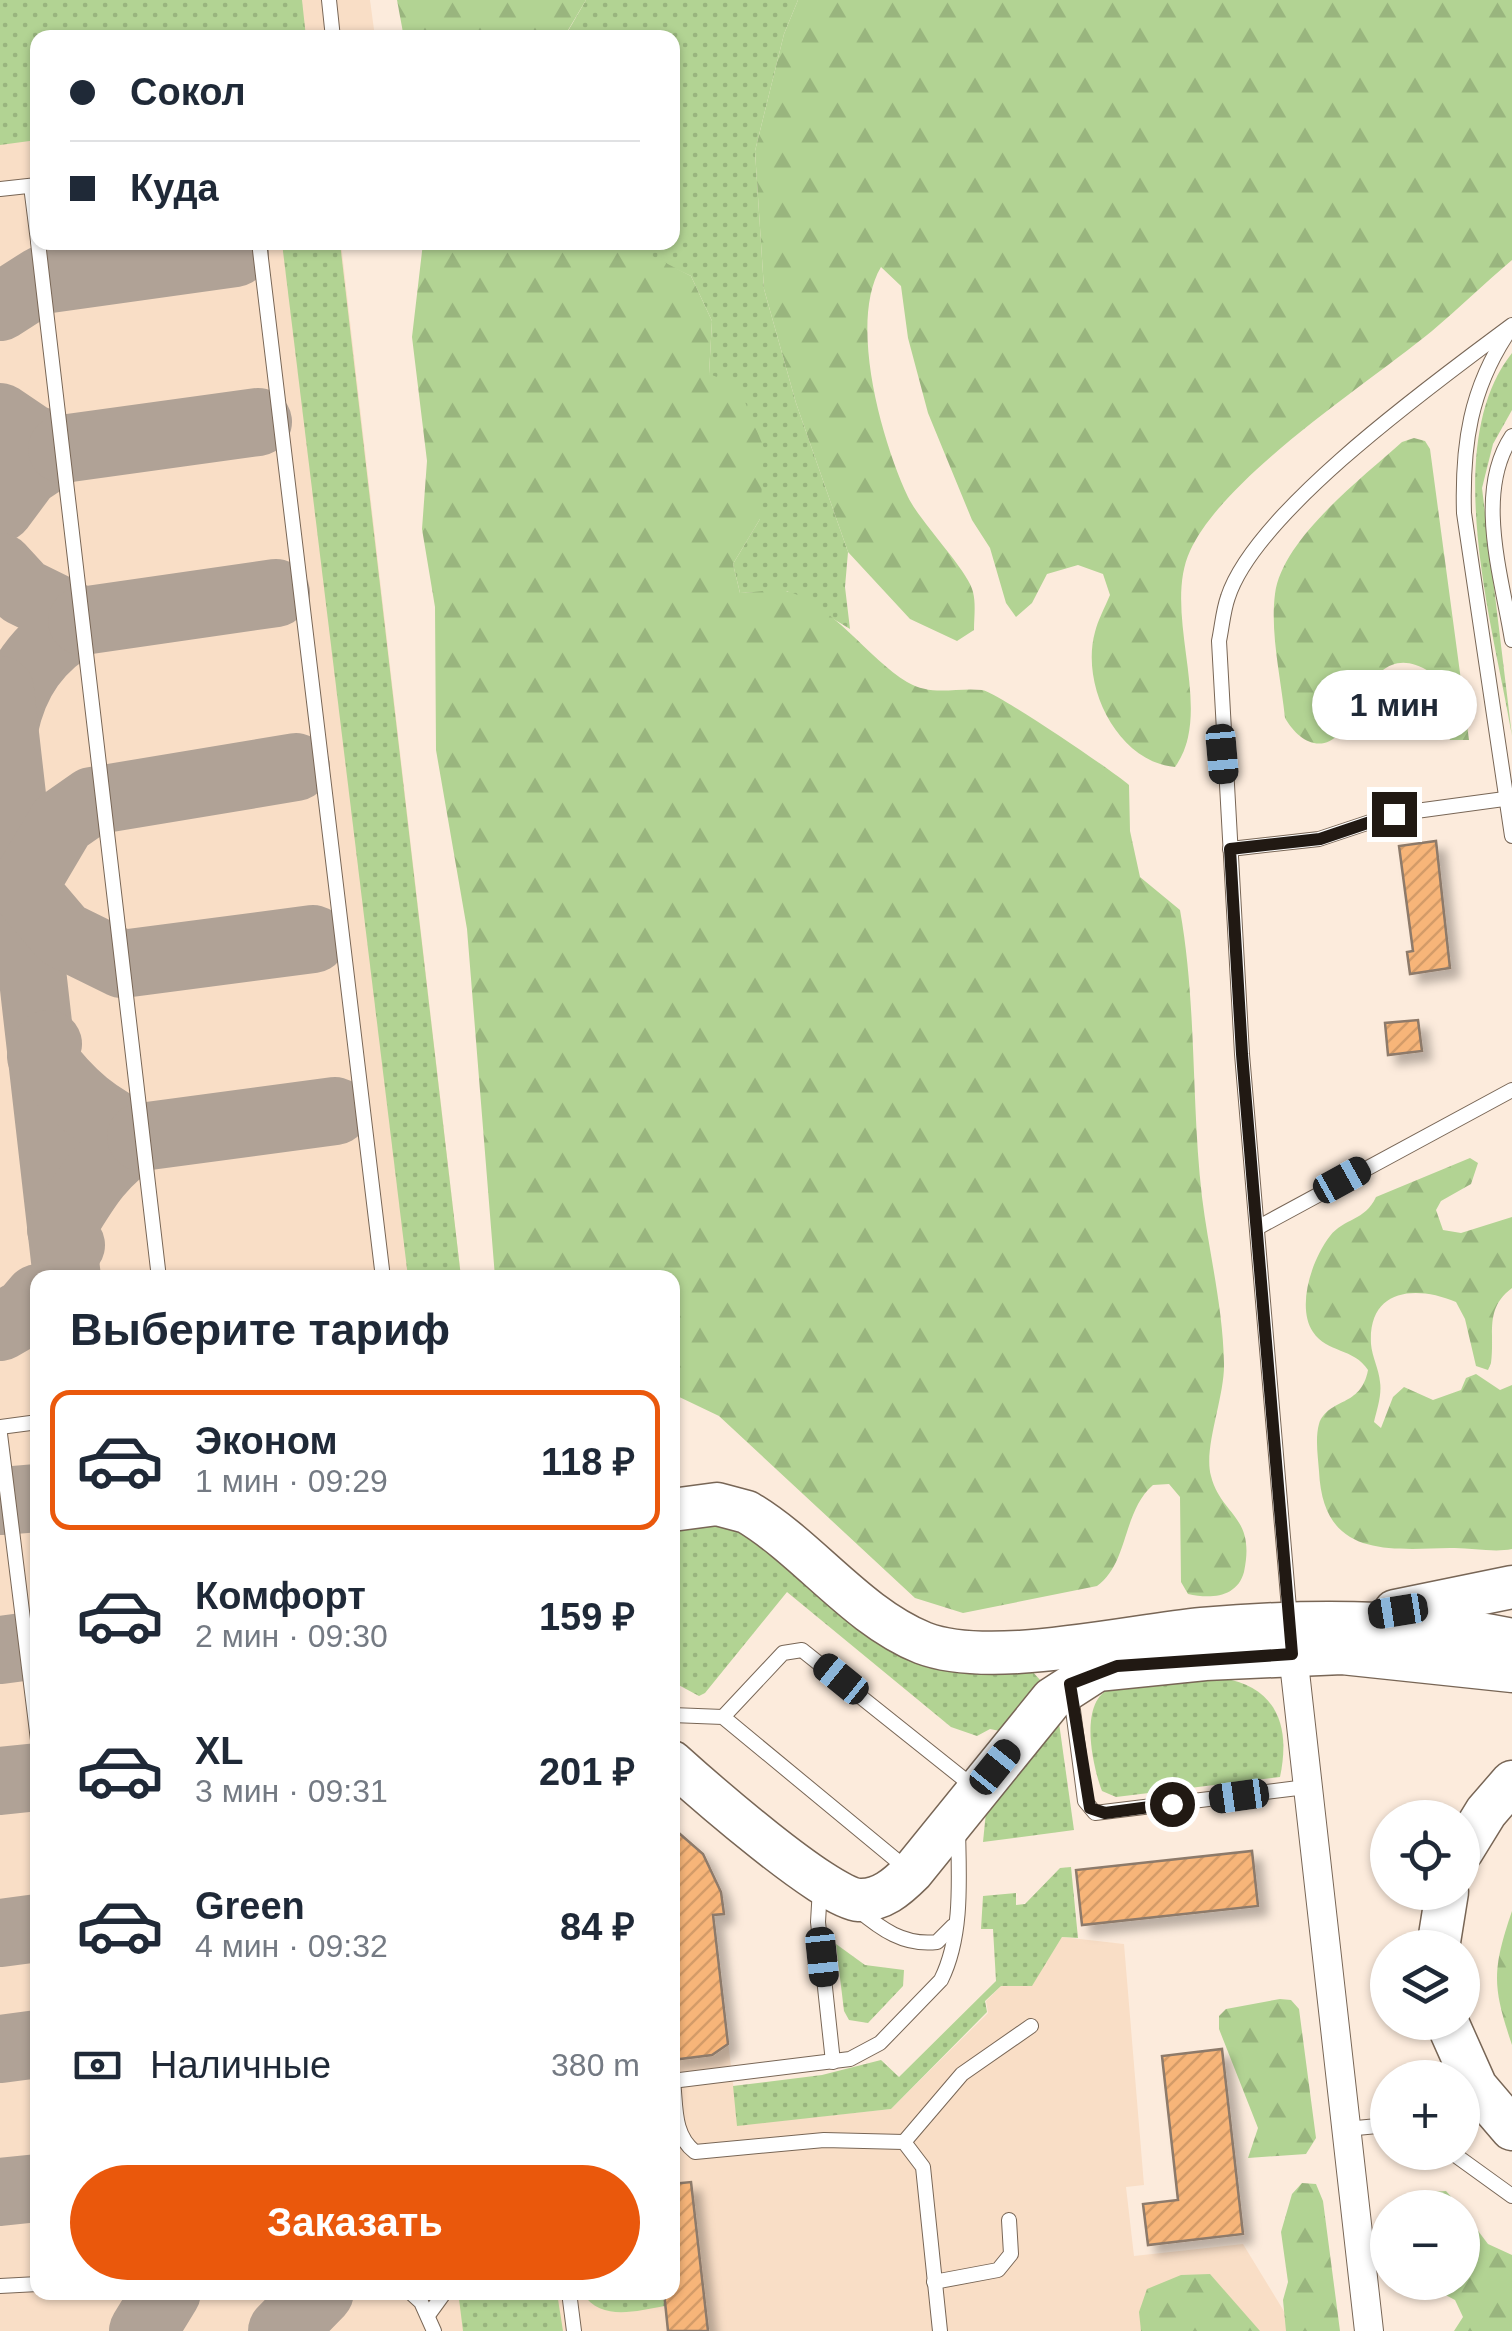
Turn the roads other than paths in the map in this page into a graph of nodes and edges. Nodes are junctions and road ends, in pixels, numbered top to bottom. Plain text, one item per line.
1 (329, 0) edge
2 (332, 30) edge
3 (30, 185) edge
4 (0, 189) edge
5 (39, 250) edge
6 (260, 250) edge
7 (1512, 326) edge
8 (1512, 436) edge
9 (1512, 640) edge
10 (1510, 798) edge
11 (1512, 836) edge
12 (1230, 849) junction
13 (1512, 1090) edge
14 (1257, 1228) junction
15 (158, 1270) edge
16 (382, 1270) edge
17 (30, 1423) edge
18 (0, 1426) edge
19 (0, 1434) edge
20 (680, 1508) edge
21 (1512, 1587) edge
22 (1301, 1633) junction
23 (1512, 1640) edge
24 (1512, 1671) edge
25 (30, 1676) edge
26 (1070, 1684) junction
27 (680, 1715) edge
28 (723, 1717) junction
29 (680, 1768) edge
30 (1512, 1782) edge
31 (1306, 1787) junction
32 (967, 1802) junction
33 (1480, 1822) edge
34 (912, 1872) junction
35 (828, 1888) junction
36 (956, 1922) junction
37 (1031, 2026) dead end
38 (1454, 2040) edge
39 (833, 2062) junction
40 (680, 2079) edge
41 (1370, 2127) edge
42 (1512, 2129) edge
43 (1346, 2130) junction
44 (680, 2132) edge
45 (904, 2142) junction
46 (1476, 2170) edge
47 (1512, 2196) edge
48 (1009, 2220) dead end
49 (934, 2282) junction
50 (30, 2284) edge
51 (0, 2286) edge
52 (417, 2300) edge
53 (440, 2300) edge
54 (569, 2300) edge
55 (429, 2314) junction
56 (434, 2331) edge
57 (574, 2331) edge
58 (940, 2331) edge
59 (1369, 2331) edge

1 - 2 lane
3 - 4 lane
5 - 15 lane
6 - 16 lane
7 - 10 lane
7 - 12 lane
8 - 9 lane
10 - 11 lane
10 - 12 lane
12 - 14 lane
13 - 14 lane
14 - 22 lane
17 - 18 lane
19 - 25 lane
20 - 22 main road
21 - 22 main road
22 - 23 main road
22 - 24 main road
22 - 26 main road
22 - 31 street
26 - 31 lane
26 - 32 main road
27 - 28 lane
28 - 32 lane
28 - 34 lane
29 - 35 main road
30 - 33 main road
31 - 43 street
32 - 34 main road
32 - 36 lane
34 - 35 main road
35 - 36 lane
35 - 39 lane
36 - 39 lane
37 - 45 lane
38 - 42 main road
39 - 40 lane
41 - 43 lane
43 - 59 street
44 - 45 lane
45 - 49 lane
46 - 47 lane
48 - 49 lane
49 - 58 lane
50 - 51 lane
52 - 55 lane
53 - 55 lane
54 - 57 lane
55 - 56 lane

